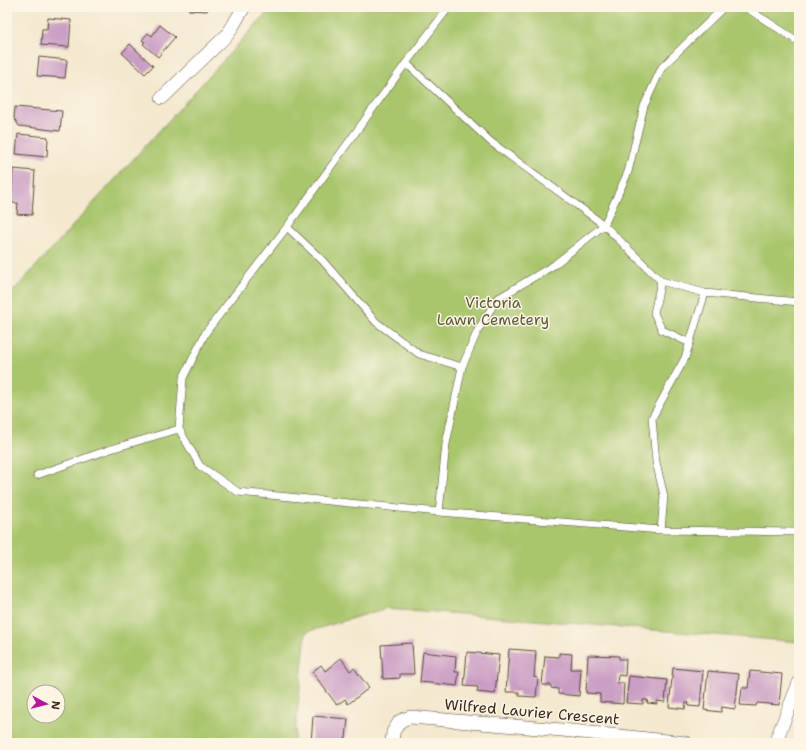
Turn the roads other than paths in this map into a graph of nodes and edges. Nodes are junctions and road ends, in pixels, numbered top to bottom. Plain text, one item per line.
1 (244, 7) edge
2 (449, 7) edge
3 (724, 7) edge
4 (745, 7) edge
5 (799, 42) edge
6 (406, 63) junction
7 (162, 98) dead end
8 (604, 225) junction
9 (286, 227) junction
10 (661, 281) junction
11 (705, 293) junction
12 (799, 302) edge
13 (690, 343) junction
14 (462, 367) junction
15 (179, 429) junction
16 (37, 475) dead end
17 (439, 512) junction
18 (661, 530) junction
19 (799, 532) edge
20 (799, 683) edge
21 (392, 743) edge
22 (686, 743) edge
23 (775, 743) edge

1 - 7 street
2 - 6 lane
3 - 8 lane
4 - 5 lane
6 - 8 lane
6 - 9 lane
8 - 10 lane
8 - 14 lane
9 - 14 lane
9 - 15 lane
10 - 11 lane
10 - 13 lane
11 - 12 lane
11 - 13 lane
13 - 18 lane
14 - 17 lane
15 - 16 lane
15 - 17 lane
17 - 18 lane
18 - 19 lane
20 - 23 street
21 - 22 street, Wilfred Laurier Crescent

